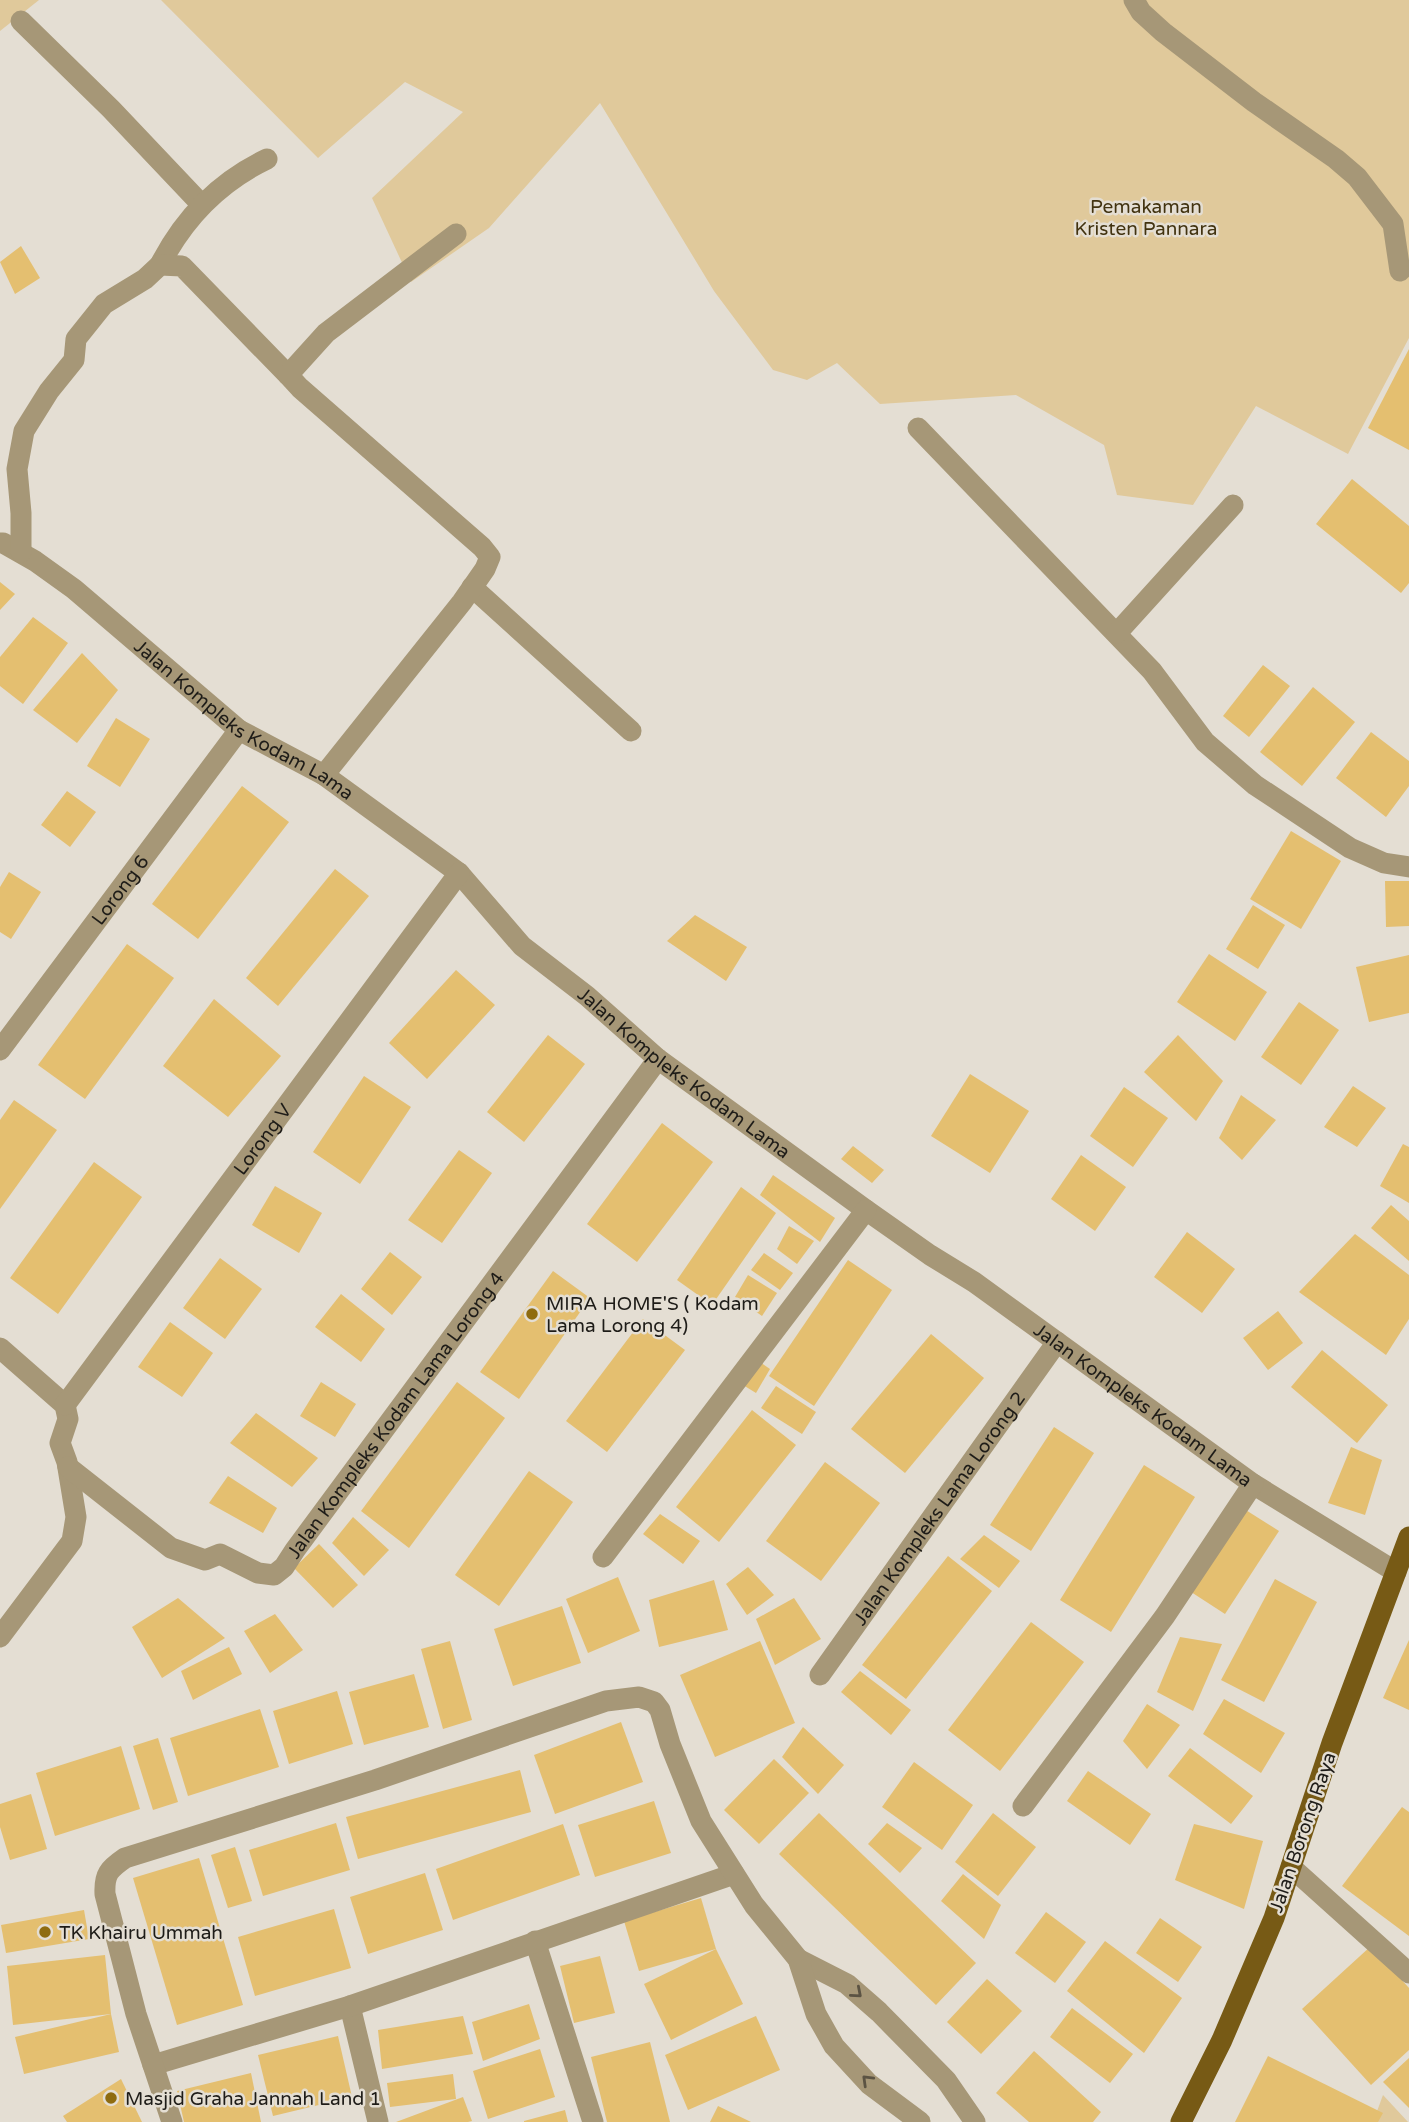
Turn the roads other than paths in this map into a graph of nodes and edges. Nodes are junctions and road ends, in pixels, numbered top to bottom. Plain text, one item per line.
1 (1134, 0) edge
2 (21, 21) dead end
3 (267, 159) dead end
4 (201, 204) junction
5 (456, 234) dead end
6 (160, 265) junction
7 (1400, 271) dead end
8 (288, 375) junction
9 (918, 428) dead end
10 (1233, 505) dead end
11 (0, 543) edge
12 (21, 552) junction
13 (472, 587) junction
14 (1117, 634) junction
15 (239, 730) junction
16 (631, 732) dead end
17 (324, 775) junction
18 (1409, 867) edge
19 (459, 873) junction
20 (0, 1049) edge
21 (657, 1059) junction
22 (866, 1210) junction
23 (1057, 1342) junction
24 (0, 1348) edge
25 (65, 1405) junction
26 (68, 1466) junction
27 (1253, 1484) junction
28 (1409, 1537) edge
29 (603, 1557) dead end
30 (1396, 1572) junction
31 (0, 1637) edge
32 (820, 1675) dead end
33 (1023, 1806) dead end
34 (1292, 1867) junction
35 (734, 1874) junction
36 (535, 1941) junction
37 (798, 1959) junction
38 (1409, 1973) edge
39 (350, 2006) junction
40 (153, 2065) junction
41 (172, 2122) edge
42 (378, 2122) edge
43 (593, 2122) edge
44 (920, 2122) edge
45 (975, 2122) edge
46 (1181, 2122) edge

1 - 7 street
2 - 4 street
3 - 4 street
4 - 6 street
5 - 8 street
6 - 8 street
6 - 12 street
8 - 13 street
9 - 14 street
10 - 14 street
11 - 12 street, Jalan Kompleks Kodam Lama
12 - 15 street, Jalan Kompleks Kodam Lama
13 - 16 street
13 - 17 street
14 - 18 street
15 - 17 street, Jalan Kompleks Kodam Lama
15 - 20 street, Lorong 6
17 - 19 street, Jalan Kompleks Kodam Lama
19 - 21 street, Jalan Kompleks Kodam Lama
19 - 25 street, Lorong V
21 - 22 street, Jalan Kompleks Kodam Lama
21 - 26 street, Jalan Kompleks Kodam Lama Lorong 4
22 - 23 street, Jalan Kompleks Kodam Lama
22 - 29 street
23 - 27 street, Jalan Kompleks Kodam Lama
23 - 32 street, Jalan Kompleks Lama Lorong 2
24 - 25 street
25 - 26 street
26 - 31 street
27 - 30 street, Jalan Kompleks Kodam Lama
27 - 33 street
28 - 30 main road, Jalan Borong Raya
30 - 34 main road, Jalan Borong Raya
34 - 38 street
34 - 46 main road, Jalan Borong Raya
35 - 36 street
35 - 37 street
35 - 40 street
36 - 39 street
36 - 43 street
44 -> 37 street
37 -> 45 street
39 - 40 street
39 - 42 street
40 - 41 street

